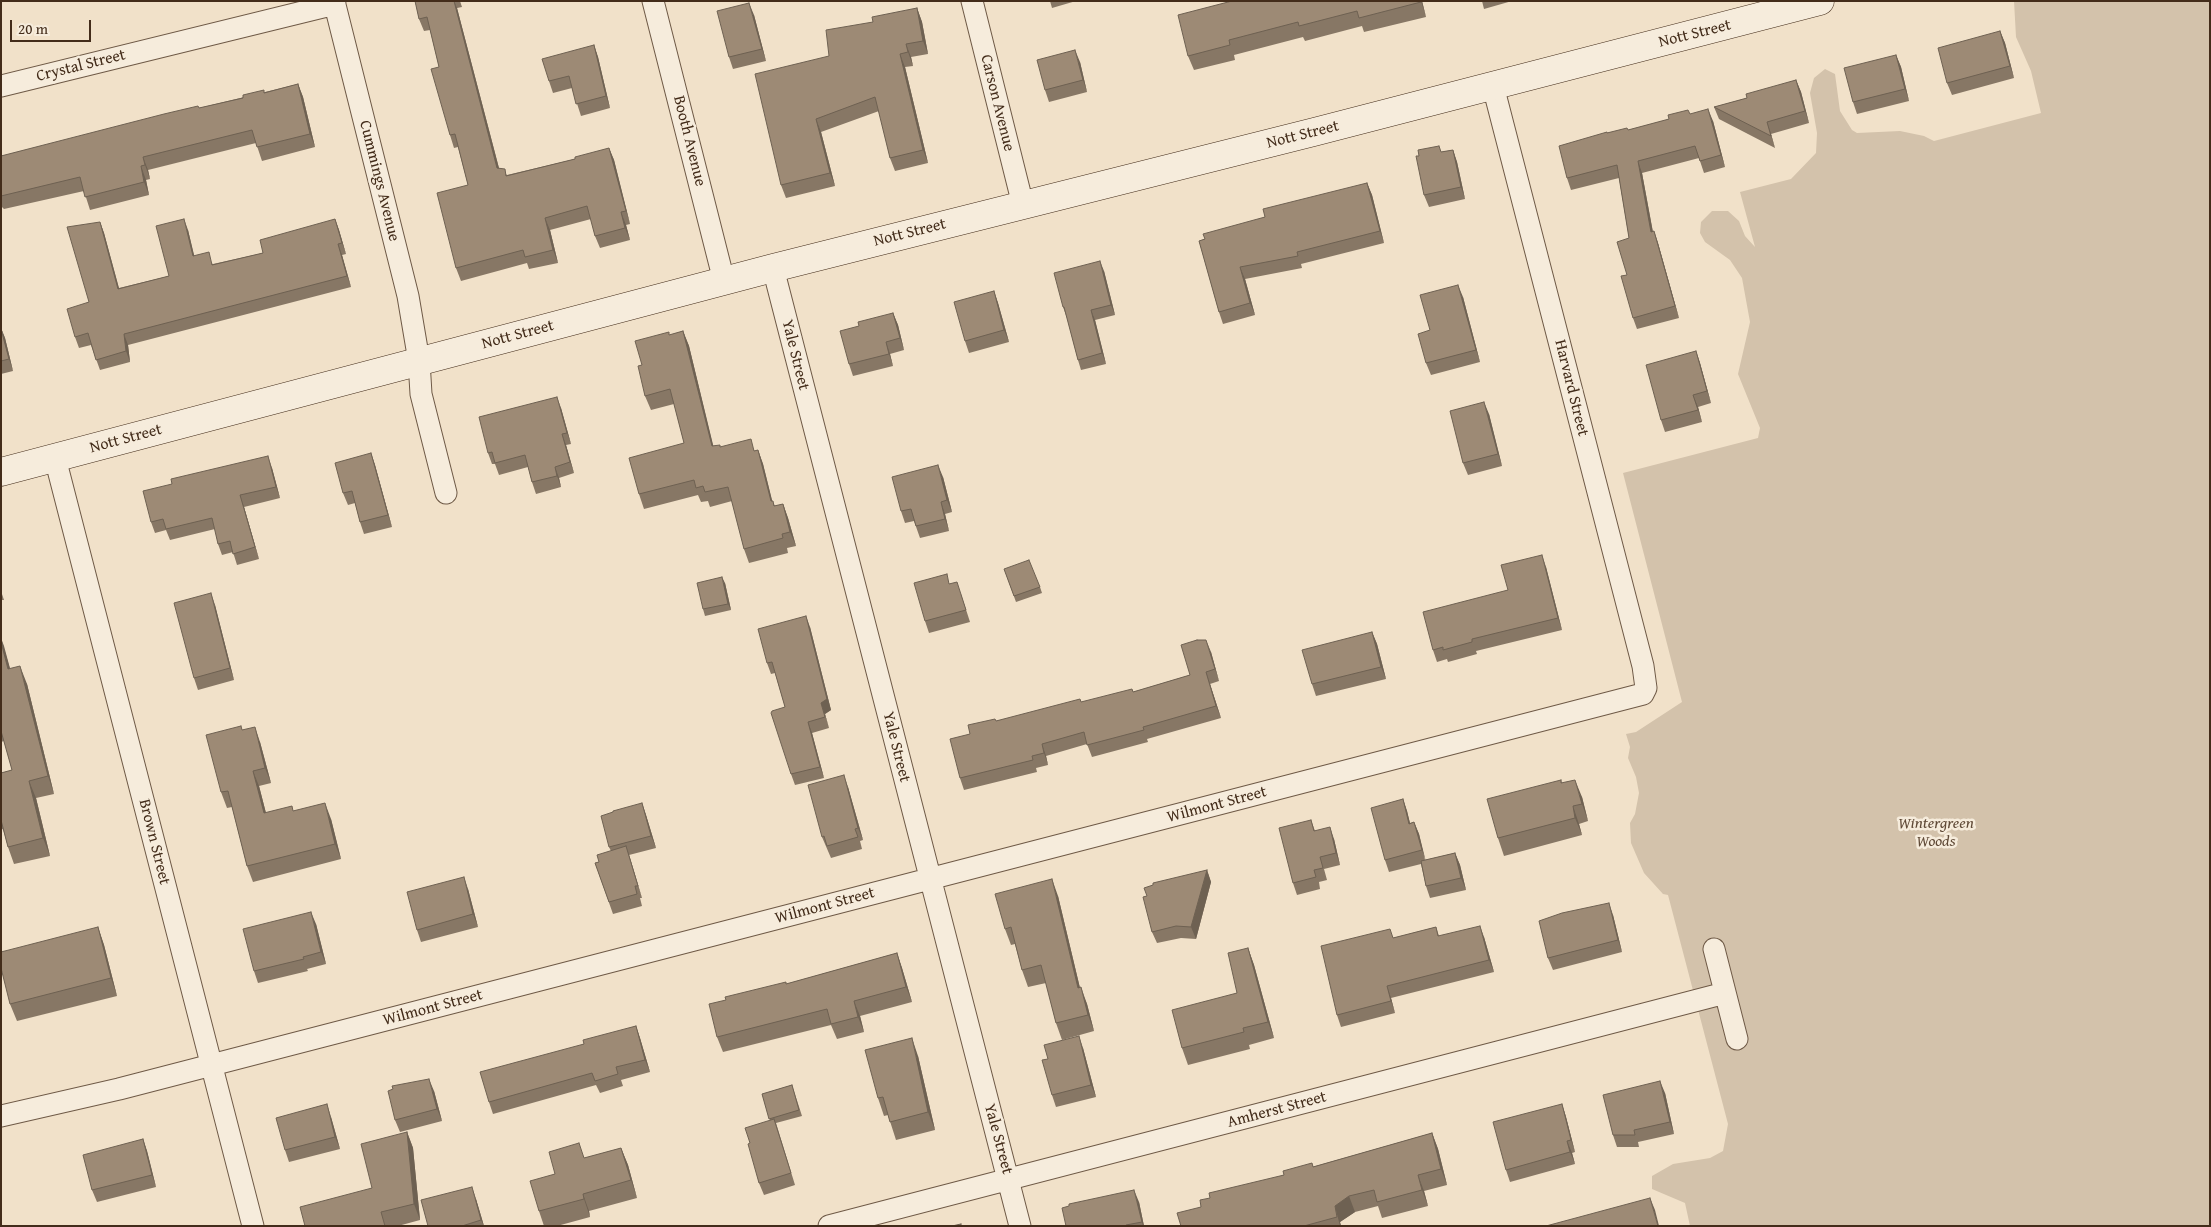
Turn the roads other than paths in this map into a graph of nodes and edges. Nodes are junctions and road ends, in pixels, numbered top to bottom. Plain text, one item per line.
1 (654, 1) edge
2 (972, 1) edge
3 (1820, 1) edge
4 (335, 3) edge
5 (1, 86) edge
6 (1493, 86) junction
7 (1022, 205) junction
8 (773, 268) junction
9 (724, 281) junction
10 (419, 361) junction
11 (55, 458) junction
12 (1, 472) edge
13 (446, 493) dead end
14 (1646, 690) joint
15 (930, 879) junction
16 (1714, 949) dead end
17 (1725, 993) junction
18 (1737, 1039) dead end
19 (212, 1065) junction
20 (1, 1116) edge
21 (1008, 1179) junction
22 (253, 1226) edge
23 (829, 1226) edge
24 (1020, 1226) edge

1 - 9 street, Booth Avenue
2 - 7 street, Carson Avenue
3 - 6 street, Nott Street
4 - 5 street, Crystal Street
4 - 10 street, Cummings Avenue
6 - 7 street, Nott Street
6 - 14 street, Harvard Street
7 - 8 street, Nott Street
8 - 9 street, Nott Street
8 - 15 street, Yale Street
9 - 10 street, Nott Street
10 - 11 street, Nott Street
10 - 13 street, Cummings Avenue
11 - 12 street, Nott Street
11 - 19 street, Brown Street
14 - 15 street, Wilmont Street
15 - 19 street, Wilmont Street
15 - 21 street, Yale Street
16 - 17 street
17 - 18 street
17 - 21 street, Amherst Street
19 - 20 street, Wilmont Street
19 - 22 street, Brown Street
21 - 23 street, Amherst Street
21 - 24 street, Yale Street

